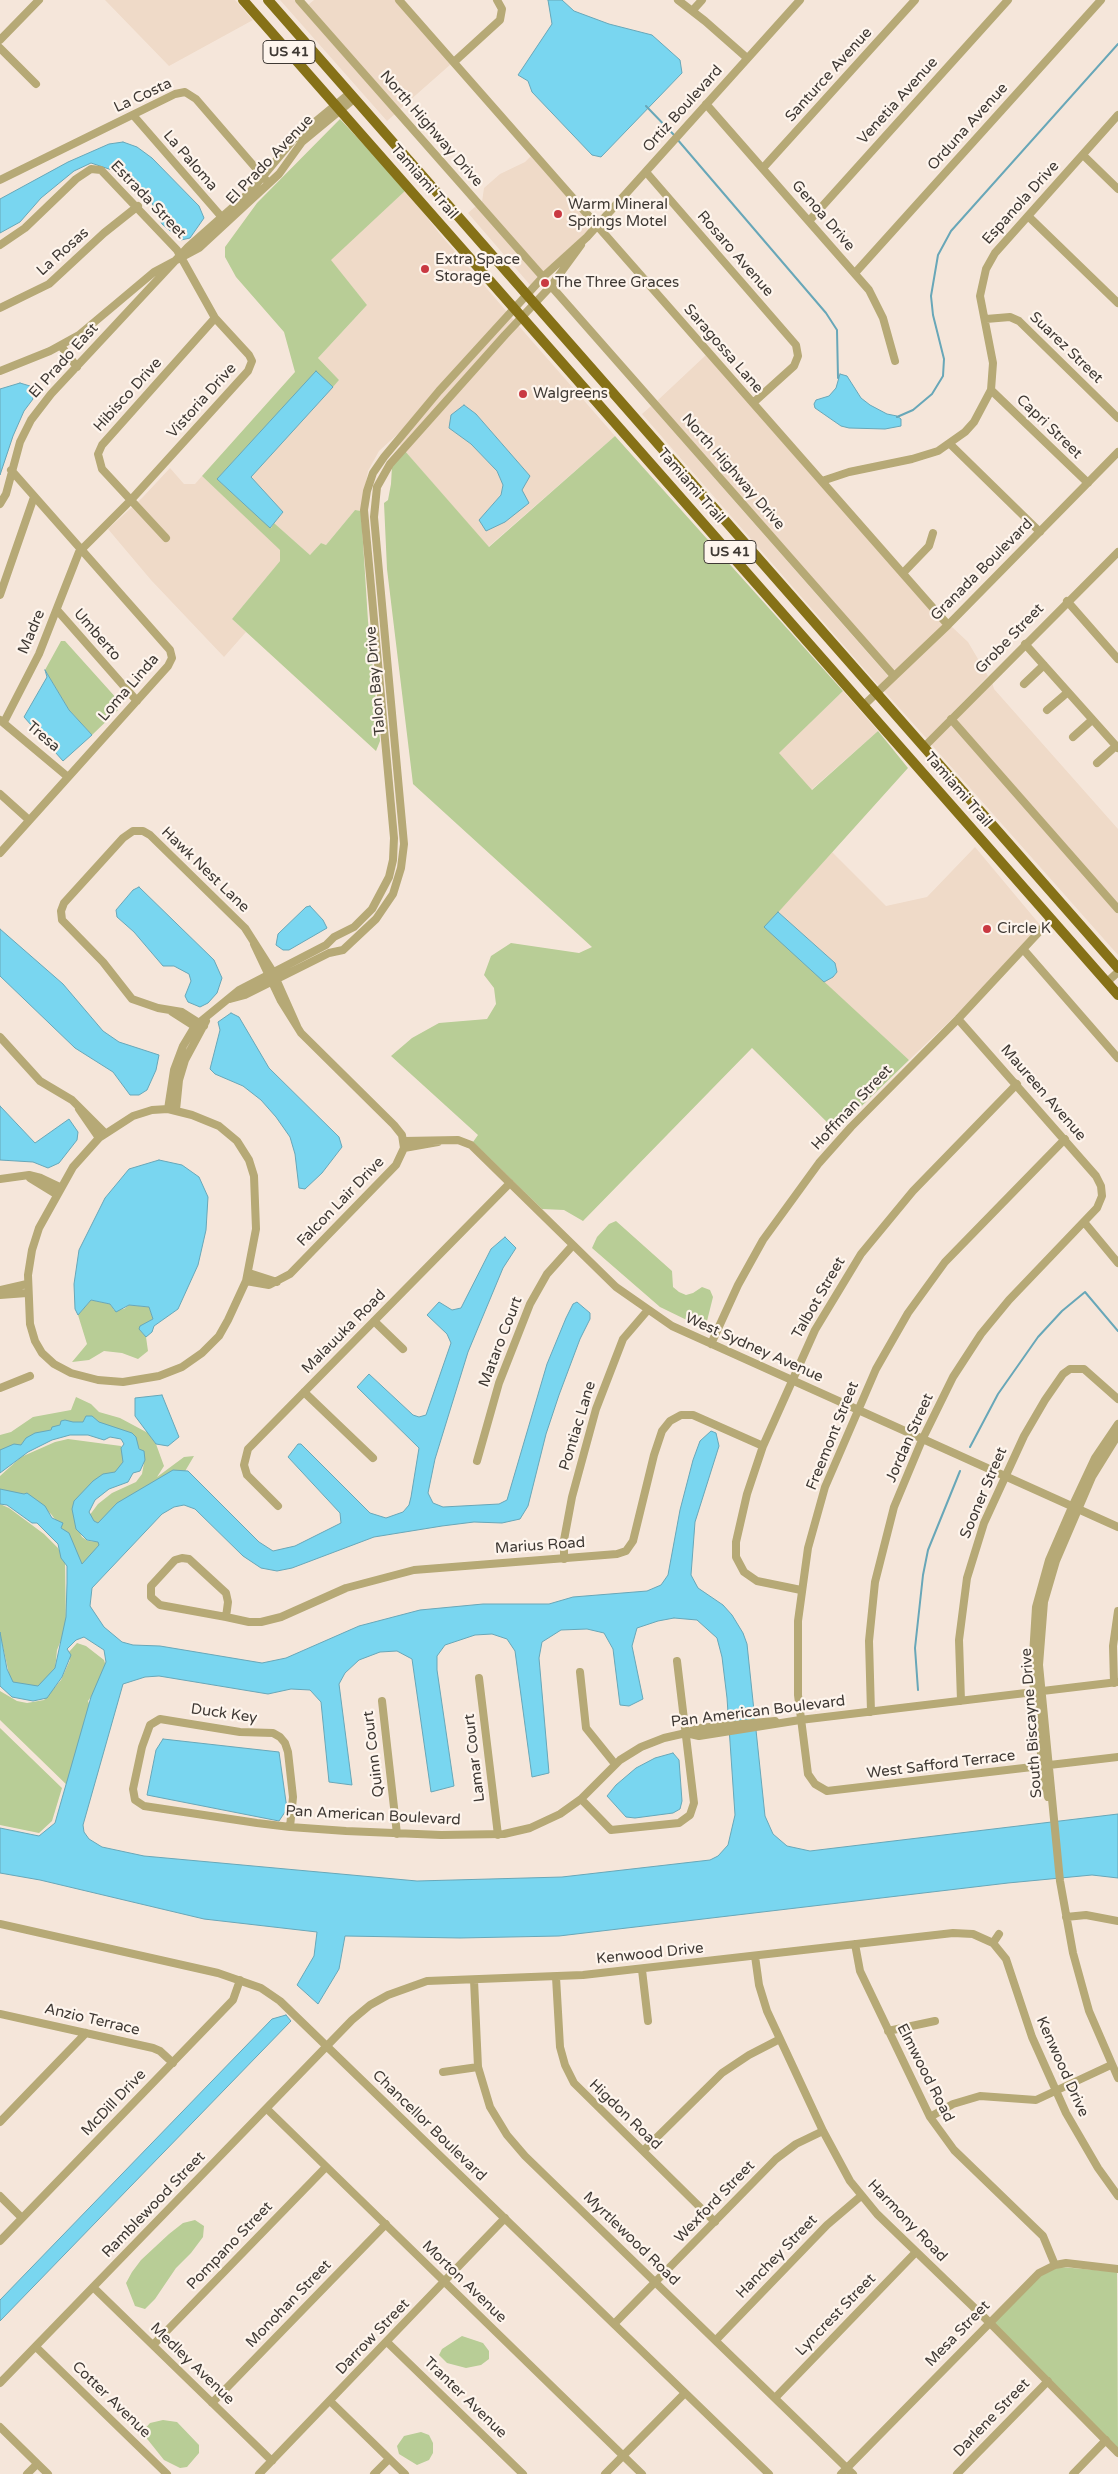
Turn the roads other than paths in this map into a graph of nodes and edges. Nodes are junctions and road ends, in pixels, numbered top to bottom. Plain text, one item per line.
1 (39, 0) edge
2 (243, 0) edge
3 (268, 0) edge
4 (399, 0) edge
5 (497, 0) edge
6 (678, 0) edge
7 (702, 0) edge
8 (800, 0) edge
9 (915, 0) edge
10 (1008, 0) edge
11 (1101, 0) edge
12 (304, 2) edge
13 (693, 10) junction
14 (0, 40) edge
15 (0, 48) edge
16 (747, 58) junction
17 (454, 62) junction
18 (36, 84) dead end
19 (352, 96) junction
20 (706, 104) junction
21 (338, 107) junction
22 (1118, 115) edge
23 (133, 116) junction
24 (1083, 155) junction
25 (764, 168) junction
26 (646, 172) junction
27 (0, 180) edge
28 (266, 180) junction
29 (1118, 189) edge
30 (138, 206) junction
31 (1028, 216) junction
32 (225, 221) junction
33 (809, 221) junction
34 (597, 226) junction
35 (587, 237) junction
36 (0, 245) edge
37 (181, 256) junction
38 (855, 273) junction
39 (543, 277) junction
40 (551, 286) junction
41 (527, 295) junction
42 (1118, 303) edge
43 (534, 304) junction
44 (0, 308) edge
45 (518, 312) junction
46 (216, 318) junction
47 (986, 319) junction
48 (61, 346) junction
49 (895, 361) dead end
50 (77, 367) junction
51 (0, 371) edge
52 (991, 390) junction
53 (753, 403) junction
54 (1118, 418) edge
55 (950, 444) junction
56 (1118, 452) edge
57 (11, 470) junction
58 (822, 481) junction
59 (1088, 483) junction
60 (34, 497) junction
61 (130, 501) junction
62 (0, 504) edge
63 (1040, 532) junction
64 (933, 533) dead end
65 (166, 538) dead end
66 (81, 550) junction
67 (1117, 554) edge
68 (903, 573) junction
69 (0, 596) edge
70 (1067, 601) junction
71 (56, 610) junction
72 (948, 625) junction
73 (1025, 644) junction
74 (1118, 659) edge
75 (1044, 665) junction
76 (894, 676) junction
77 (1024, 684) dead end
78 (1068, 692) junction
79 (877, 693) junction
80 (137, 701) junction
81 (864, 705) junction
82 (1047, 710) dead end
83 (952, 719) junction
84 (1092, 720) junction
85 (2, 721) edge
86 (1073, 736) dead end
87 (924, 747) junction
88 (1117, 747) edge
89 (1097, 763) dead end
90 (68, 777) junction
91 (0, 794) edge
92 (29, 820) junction
93 (0, 853) edge
94 (1118, 909) edge
95 (1051, 919) junction
96 (348, 931) junction
97 (330, 941) junction
98 (355, 941) junction
99 (1023, 949) junction
100 (337, 952) junction
101 (1118, 968) edge
102 (1118, 972) edge
103 (272, 977) junction
104 (1107, 982) junction
105 (1118, 995) edge
106 (958, 1019) junction
107 (201, 1025) junction
108 (0, 1037) edge
109 (1118, 1058) edge
110 (1017, 1084) junction
111 (172, 1110) junction
112 (102, 1136) junction
113 (1065, 1139) junction
114 (403, 1144) junction
115 (0, 1179) edge
116 (510, 1183) junction
117 (1102, 1189) joint
118 (58, 1191) junction
119 (1084, 1222) junction
120 (573, 1245) junction
121 (1118, 1263) edge
122 (248, 1277) junction
123 (27, 1284) junction
124 (0, 1290) edge
125 (27, 1293) junction
126 (0, 1294) edge
127 (647, 1311) junction
128 (374, 1321) junction
129 (711, 1344) junction
130 (403, 1349) dead end
131 (30, 1376) dead end
132 (791, 1380) junction
133 (0, 1388) edge
134 (304, 1392) junction
135 (1118, 1399) edge
136 (856, 1410) junction
137 (1118, 1424) edge
138 (1118, 1435) edge
139 (922, 1440) junction
140 (763, 1446) junction
141 (373, 1458) dead end
142 (477, 1461) dead end
143 (1004, 1476) junction
144 (278, 1506) dead end
145 (1074, 1508) junction
146 (1118, 1527) edge
147 (564, 1560) junction
148 (801, 1590) junction
149 (1118, 1611) edge
150 (226, 1618) junction
151 (678, 1661) dead end
152 (580, 1672) dead end
153 (479, 1678) dead end
154 (1116, 1683) edge
155 (1037, 1692) junction
156 (382, 1701) dead end
157 (961, 1701) junction
158 (871, 1712) junction
159 (800, 1720) junction
160 (686, 1733) junction
161 (1118, 1758) edge
162 (615, 1764) junction
163 (1046, 1766) junction
164 (836, 1792) joint
165 (581, 1799) junction
166 (135, 1800) joint
167 (290, 1827) junction
168 (397, 1834) junction
169 (498, 1834) junction
170 (1066, 1917) junction
171 (1118, 1921) edge
172 (0, 1924) edge
173 (999, 1934) dead end
174 (993, 1943) junction
175 (855, 1944) junction
176 (755, 1956) junction
177 (642, 1970) junction
178 (556, 1977) junction
179 (240, 1980) junction
180 (474, 1980) junction
181 (0, 2014) edge
182 (648, 2021) dead end
183 (935, 2022) dead end
184 (888, 2031) junction
185 (86, 2033) junction
186 (780, 2039) junction
187 (327, 2046) junction
188 (173, 2063) junction
189 (1111, 2065) junction
190 (478, 2067) junction
191 (442, 2072) dead end
192 (1118, 2078) edge
193 (1056, 2091) junction
194 (267, 2109) junction
195 (930, 2117) junction
196 (0, 2122) edge
197 (823, 2131) junction
198 (643, 2152) junction
199 (326, 2167) junction
200 (0, 2196) edge
201 (861, 2196) junction
202 (1118, 2196) edge
203 (22, 2218) junction
204 (505, 2218) junction
205 (714, 2222) junction
206 (386, 2224) junction
207 (0, 2241) edge
208 (916, 2252) junction
209 (1055, 2265) junction
210 (1118, 2269) edge
211 (445, 2282) junction
212 (655, 2282) junction
213 (94, 2287) junction
214 (989, 2322) junction
215 (614, 2324) junction
216 (716, 2340) junction
217 (387, 2342) junction
218 (153, 2345) junction
219 (36, 2347) junction
220 (1048, 2381) junction
221 (0, 2383) edge
222 (685, 2393) junction
223 (775, 2398) junction
224 (330, 2401) junction
225 (212, 2403) junction
226 (0, 2428) edge
227 (1106, 2440) junction
228 (1118, 2453) edge
229 (623, 2456) junction
230 (389, 2459) junction
231 (272, 2460) junction
232 (37, 2464) junction
233 (844, 2471) edge
234 (27, 2474) edge
235 (48, 2474) edge
236 (167, 2474) edge
237 (259, 2474) edge
238 (374, 2474) edge
239 (404, 2474) edge
240 (523, 2474) edge
241 (606, 2474) edge
242 (642, 2474) edge
243 (769, 2474) edge
244 (853, 2474) edge
245 (957, 2474) edge
246 (1073, 2474) edge

1 - 14 street
2 - 21 main road, US 41
3 - 19 main road, US 41
4 - 17 street, Saragossa Lane
5 - 17 street
6 - 13 street
7 - 13 street
8 - 16 street, Ortiz Boulevard
9 - 25 street, Santurce Avenue
10 - 33 street, Venetia Avenue
11 - 38 street, Orduna Avenue
12 - 39 street, North Highway Drive
13 - 16 street
15 - 18 street
16 - 20 street, Ortiz Boulevard
17 - 34 street, Saragossa Lane
19 - 21 street, El Prado Avenue
19 - 41 main road, Tamiami Trail / US 41
20 - 25 street, Genoa Drive
20 - 26 street, Ortiz Boulevard
21 - 28 street, El Prado Avenue
21 - 45 main road, Tamiami Trail / US 41
22 - 24 street, Espanola Drive
23 - 27 street, La Costa
23 - 28 street, La Costa
23 - 32 street, La Paloma
24 - 29 street
24 - 31 street, Espanola Drive
25 - 33 street, Genoa Drive
26 - 34 street, Ortiz Boulevard
26 - 53 street, Rosaro Avenue
28 - 32 street, El Prado Avenue
30 - 36 street, Estrada Street
30 - 37 street, Estrada Street
30 - 44 street, La Rosas
31 - 42 street
31 - 47 street, Espanola Drive
32 - 37 street, El Prado Avenue
33 - 38 street, Genoa Drive
34 - 35 street, Ortiz Boulevard
34 - 53 street, Saragossa Lane
35 - 39 street, Ortiz Boulevard
35 - 40 street, Ortiz Boulevard
37 - 46 street, Vistoria Drive
37 - 48 street, El Prado Avenue
37 - 50 street, El Prado East
38 - 49 street, Genoa Drive
39 - 41 street, Ortiz Boulevard
40 - 43 street, Ortiz Boulevard
40 - 76 street, North Highway Drive
41 - 43 main road, Tamiami Trail / US 41
41 - 45 street, Ortiz Boulevard
43 - 45 street, Ortiz Boulevard
43 - 79 main road, Tamiami Trail / US 41
45 - 81 main road, Tamiami Trail / US 41
45 - 96 street, Talon Bay Drive
45 - 98 street, Talon Bay Drive
46 - 61 street, Hibisco Drive
46 - 61 street, Vistoria Drive
47 - 52 street, Espanola Drive
47 - 54 street, Suarez Street
48 - 50 street
48 - 51 street, El Prado Avenue
50 - 57 street, El Prado East
52 - 55 street, Espanola Drive
52 - 59 street, Capri Street
53 - 58 street, Saragossa Lane
55 - 58 street, Espanola Drive
55 - 63 street
56 - 59 street, Granada Boulevard
57 - 60 street, Loma Linda
57 - 62 street, El Prado East
58 - 68 street, Saragossa Lane
59 - 63 street, Granada Boulevard
60 - 66 street, Loma Linda
60 - 69 street
61 - 65 street, Hibisco Drive
61 - 66 street, Vistoria Drive
63 - 72 street, Granada Boulevard
64 - 68 street
66 - 71 street, Madre
66 - 80 street, Loma Linda
67 - 70 street, Grobe Street
68 - 72 street, Saragossa Lane
70 - 73 street, Grobe Street
70 - 74 street
71 - 80 street, Umberto
71 - 85 street, Madre
72 - 76 street, Granada Boulevard
73 - 75 street
73 - 83 street, Grobe Street
75 - 77 street
75 - 78 street
76 - 79 street, Granada Boulevard
78 - 82 street
78 - 84 street
79 - 81 street, Granada Boulevard
79 - 87 main road, Tamiami Trail / US 41
80 - 90 street, Loma Linda
81 - 95 main road, Tamiami Trail / US 41
83 - 87 street, Grobe Street
83 - 94 street
84 - 86 street
84 - 88 street
85 - 90 street, Tresa
87 - 101 main road, Tamiami Trail / US 41
88 - 89 street
90 - 92 street, Loma Linda
91 - 92 street
92 - 93 street, Loma Linda
95 - 99 street, Hoffman Street
95 - 104 main road, Tamiami Trail / US 41
96 - 97 street, Talon Bay Drive
96 - 98 street
97 - 100 street
97 - 103 street, Talon Bay Drive
98 - 100 street, Talon Bay Drive
99 - 106 street, Hoffman Street
99 - 109 street
100 - 103 street, Talon Bay Drive
102 - 104 street
103 - 107 street, Talon Bay Drive
103 - 107 street, Hawk Nest Lane
103 - 114 street
104 - 105 main road, Tamiami Trail / US 41
106 - 110 street, Maureen Avenue
106 - 129 street, Hoffman Street
107 - 111 street, Talon Bay Drive
108 - 112 street
110 - 113 street, Maureen Avenue
110 - 132 street, Talbot Street
111 - 112 street
111 - 122 street
112 - 118 street
113 - 117 street, Maureen Avenue
113 - 136 street, Freemont Street
114 - 116 street, West Sydney Avenue
114 - 122 street, Falcon Lair Drive
115 - 118 street
116 - 120 street, West Sydney Avenue
116 - 128 street, Malauuka Road
117 - 119 street, Jordan Street
118 - 123 street
119 - 121 street
119 - 139 street, Jordan Street
120 - 127 street, West Sydney Avenue
120 - 142 street, Mataro Court
122 - 125 street
123 - 124 street
123 - 125 street
125 - 126 street
127 - 129 street, West Sydney Avenue
127 - 147 street, Pontiac Lane
128 - 130 street
128 - 134 street, Malauuka Road
129 - 132 street, West Sydney Avenue
131 - 133 street
132 - 136 street, West Sydney Avenue
132 - 140 street, Talbot Street
134 - 141 street
134 - 144 street, Malauuka Road
135 - 143 street, Sooner Street
136 - 139 street, West Sydney Avenue
136 - 148 street, Freemont Street
137 - 145 street, South Biscayne Drive
138 - 145 street, South Biscayne Drive
139 - 143 street, West Sydney Avenue
139 - 158 street, Jordan Street
140 - 147 street, Marius Road
140 - 148 street, Talbot Street
143 - 145 street, West Sydney Avenue
143 - 157 street, Sooner Street
145 - 146 street, West Sydney Avenue
145 - 155 street, South Biscayne Drive
147 - 150 street, Marius Road
148 - 159 street, Freemont Street
149 - 154 street
150 - 150 street, Marius Road
151 - 160 street
152 - 162 street
153 - 169 street, Lamar Court
154 - 155 street, Pan American Boulevard
155 - 157 street, Pan American Boulevard
155 - 163 street, South Biscayne Drive
156 - 168 street, Quinn Court
157 - 158 street, Pan American Boulevard
158 - 159 street, Pan American Boulevard
159 - 160 street, Pan American Boulevard
159 - 164 street, Freemont Street
160 - 162 street, Pan American Boulevard
160 - 165 street
161 - 163 street, West Safford Terrace
162 - 165 street, Pan American Boulevard
163 - 164 street, West Safford Terrace
163 - 170 street, South Biscayne Drive
165 - 169 street, Pan American Boulevard
166 - 167 street, Pan American Boulevard
166 - 167 street, Duck Key
167 - 168 street, Pan American Boulevard
168 - 169 street, Pan American Boulevard
170 - 171 street
170 - 189 street, South Biscayne Drive
172 - 179 street, Chancellor Boulevard
173 - 174 street
174 - 175 street, Kenwood Drive
174 - 193 street, Kenwood Drive
175 - 176 street, Kenwood Drive
175 - 184 street, Elmwood Road
176 - 177 street, Kenwood Drive
176 - 186 street, Harmony Road
177 - 178 street, Kenwood Drive
177 - 182 street
178 - 180 street, Kenwood Drive
178 - 198 street, Higdon Road
179 - 187 street, Chancellor Boulevard
179 - 188 street, McDill Drive
180 - 187 street, Kenwood Drive
180 - 190 street, Myrtlewood Road
181 - 185 street, Anzio Terrace
183 - 184 street
184 - 195 street, Elmwood Road
185 - 188 street, Anzio Terrace
185 - 196 street
186 - 197 street, Harmony Road
186 - 198 street
187 - 194 street, Ramblewood Street
187 - 204 street, Chancellor Boulevard
188 - 203 street, McDill Drive
189 - 192 street, South Biscayne Drive
189 - 193 street
190 - 191 street
190 - 212 street, Myrtlewood Road
193 - 195 street
193 - 202 street, Kenwood Drive
194 - 199 street, Morton Avenue
194 - 213 street, Ramblewood Street
195 - 209 street, Elmwood Road
197 - 201 street, Harmony Road
197 - 205 street, Wexford Street
198 - 205 street, Higdon Road
199 - 206 street, Morton Avenue
199 - 218 street, Pompano Street
200 - 203 street
201 - 208 street, Harmony Road
201 - 216 street, Hanchey Street
203 - 207 street, McDill Drive
204 - 211 street, Darrow Street
204 - 215 street, Chancellor Boulevard
205 - 212 street, Wexford Street
206 - 211 street, Morton Avenue
206 - 225 street, Monohan Street
208 - 214 street, Harmony Road
208 - 223 street, Lyncrest Street
209 - 210 street, Mesa Street
209 - 214 street, Mesa Street
211 - 217 street, Darrow Street
211 - 229 street, Morton Avenue
212 - 215 street, Wexford Street
212 - 216 street, Myrtlewood Road
213 - 218 street, Medley Avenue
213 - 219 street, Ramblewood Street
214 - 220 street, Harmony Road
214 - 233 street, Mesa Street
215 - 222 street, Chancellor Boulevard
216 - 223 street, Myrtlewood Road
217 - 224 street, Darrow Street
217 - 240 street, Tranter Avenue
218 - 225 street, Medley Avenue
219 - 221 street, Ramblewood Street
219 - 236 street, Cotter Avenue
220 - 227 street, Harmony Road
220 - 245 street, Darlene Street
222 - 229 street
222 - 243 street, Chancellor Boulevard
223 - 233 street, Myrtlewood Road
224 - 230 street
224 - 231 street, Darrow Street
225 - 231 street, Medley Avenue
226 - 232 street
227 - 228 street, Harmony Road
227 - 246 street
229 - 241 street
229 - 242 street, Morton Avenue
230 - 238 street
230 - 239 street
231 - 237 street, Darrow Street
232 - 234 street
232 - 235 street
233 - 244 street, Myrtlewood Road

